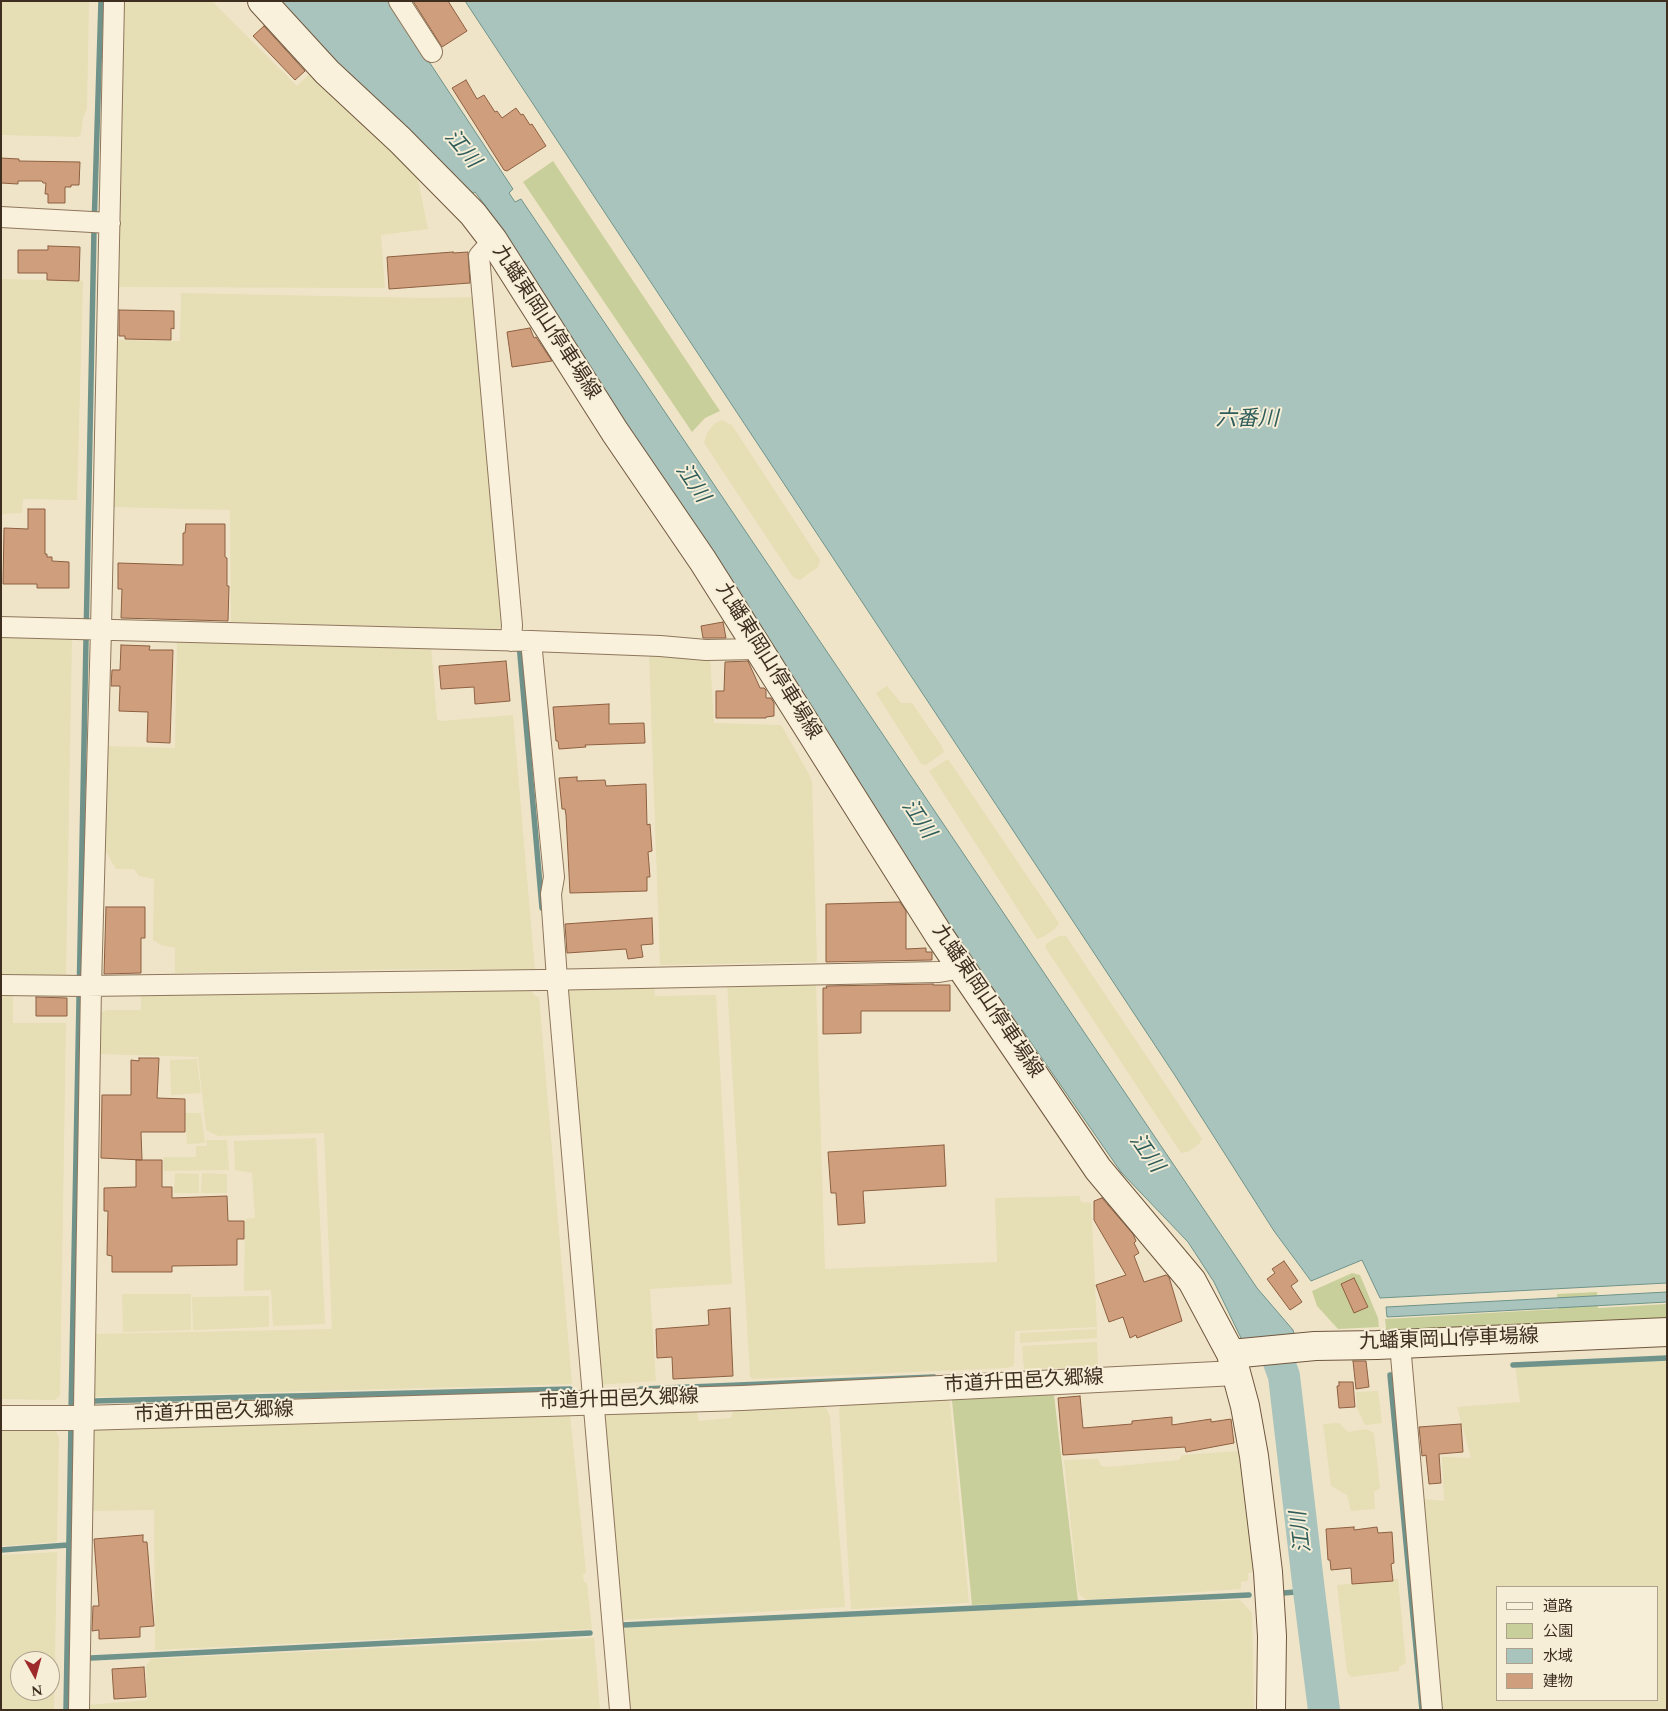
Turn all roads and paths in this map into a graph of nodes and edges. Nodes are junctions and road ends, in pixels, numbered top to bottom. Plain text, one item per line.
1 (114, 1) edge
2 (262, 1) edge
3 (399, 1) edge
4 (432, 52) dead end
5 (1, 217) edge
6 (100, 222) junction
7 (493, 240) junction
8 (1, 627) edge
9 (92, 630) junction
10 (520, 641) junction
11 (758, 649) junction
12 (963, 968) junction
13 (552, 980) junction
14 (1, 985) edge
15 (83, 986) junction
16 (1667, 1332) edge
17 (1400, 1344) junction
18 (1239, 1360) junction
19 (588, 1402) junction
20 (1, 1418) edge
21 (75, 1418) junction
22 (79, 1710) edge
23 (620, 1710) edge
24 (1271, 1710) edge
25 (1432, 1710) edge

1 - 6 street
2 - 7 main road, 九蟠東岡山停車場線
3 - 4 street
5 - 6 street
6 - 9 street
7 - 10 street
7 - 11 main road, 九蟠東岡山停車場線
8 - 9 street
9 - 10 street
9 - 15 street
10 - 11 street
10 - 13 street
11 - 12 main road, 九蟠東岡山停車場線
12 - 13 street
12 - 18 main road, 九蟠東岡山停車場線
13 - 15 street
13 - 19 street
14 - 15 street
15 - 21 street
16 - 17 main road, 九蟠東岡山停車場線
17 - 18 main road, 九蟠東岡山停車場線
17 - 25 street
18 - 19 street, 市道升田邑久郷線
18 - 24 main road, 九蟠東岡山停車場線
19 - 21 street, 市道升田邑久郷線
19 - 23 street
20 - 21 street, 市道升田邑久郷線
21 - 22 street

